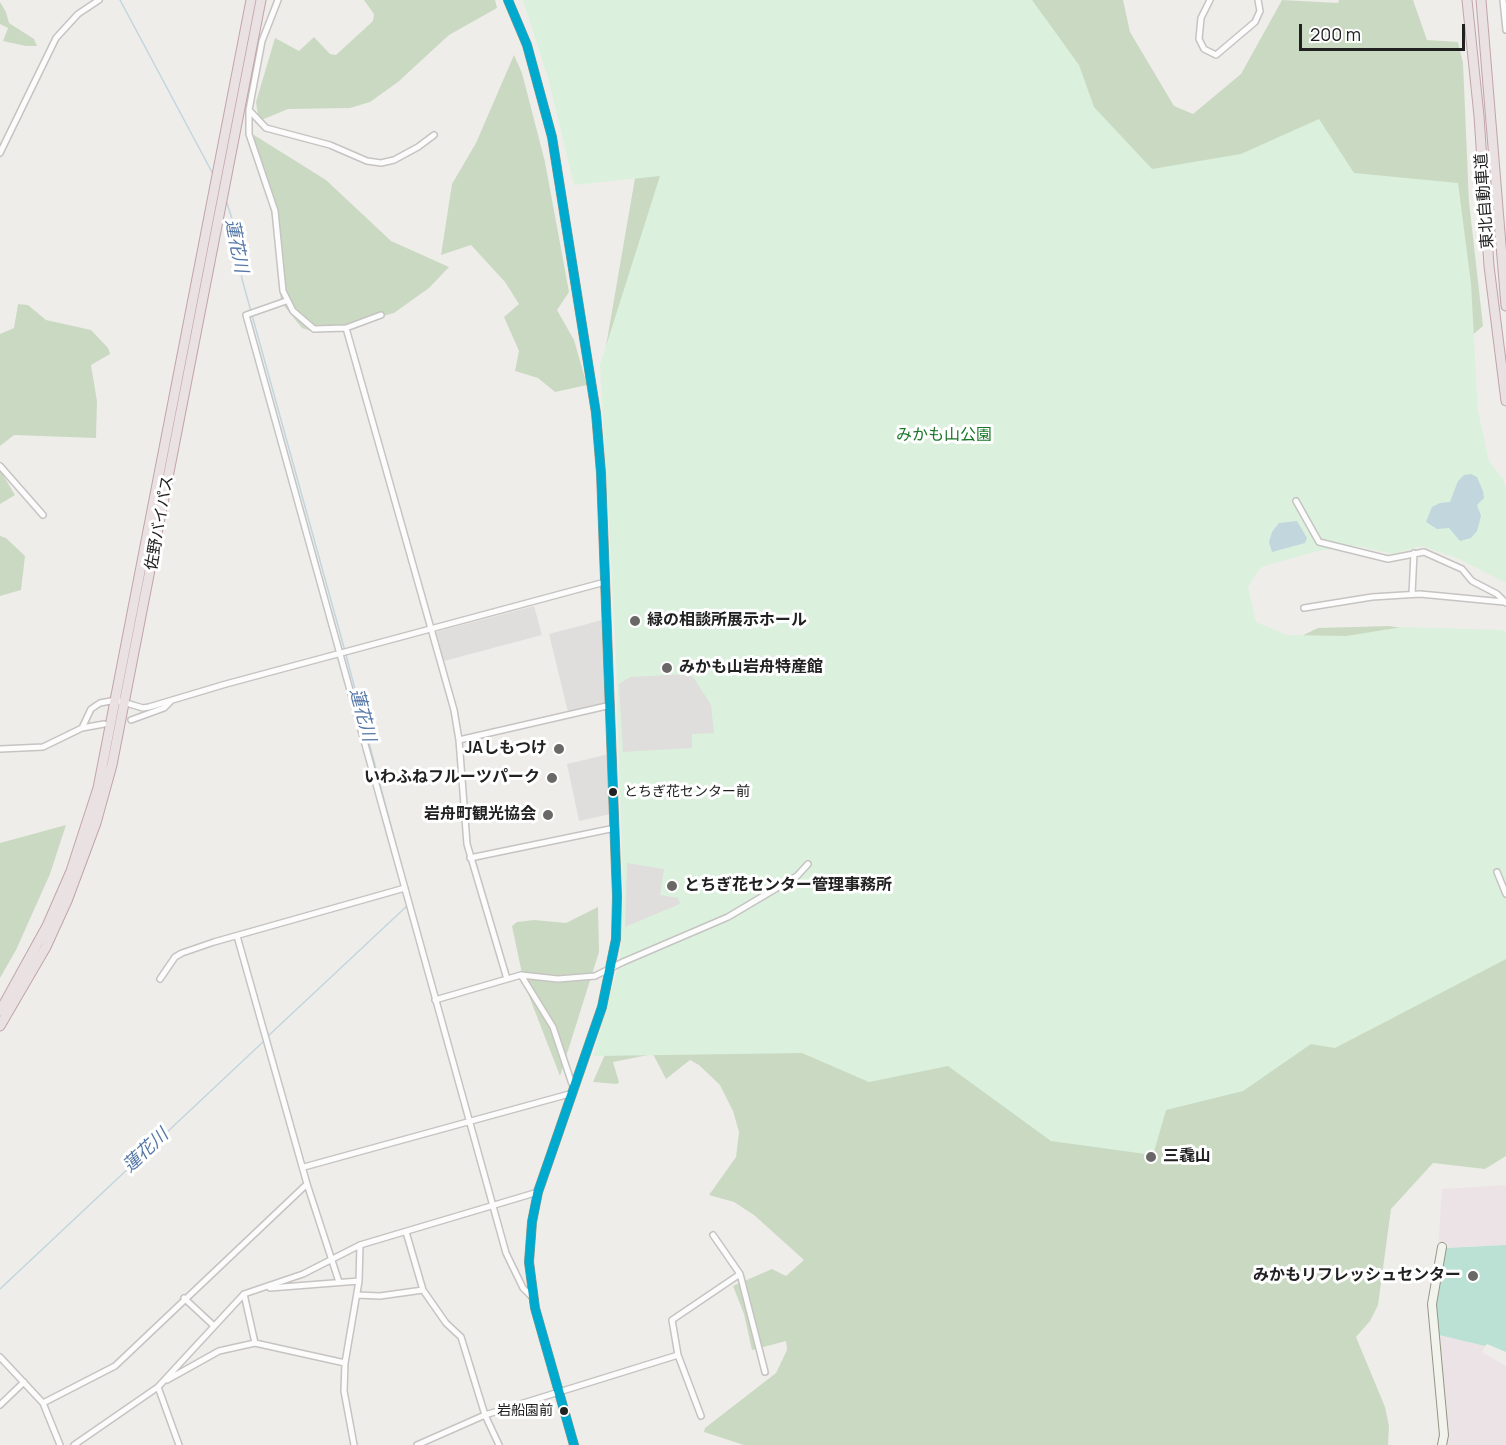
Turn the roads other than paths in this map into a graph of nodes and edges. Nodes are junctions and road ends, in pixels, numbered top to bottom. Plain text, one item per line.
1 (99, 0) edge
2 (252, 0) edge
3 (261, 0) edge
4 (278, 0) edge
5 (508, 0) edge
6 (1210, 0) edge
7 (1258, 0) edge
8 (1467, 0) edge
9 (1481, 0) edge
10 (1503, 0) edge
11 (1506, 30) edge
12 (249, 110) junction
13 (434, 135) dead end
14 (0, 153) edge
15 (286, 301) junction
16 (1506, 306) edge
17 (381, 315) dead end
18 (346, 328) junction
19 (1506, 401) edge
20 (0, 466) edge
21 (1296, 501) dead end
22 (43, 515) dead end
23 (1414, 553) junction
24 (605, 582) junction
25 (1412, 594) junction
26 (1505, 602) edge
27 (1304, 608) dead end
28 (431, 629) junction
29 (340, 654) junction
30 (116, 700) junction
31 (171, 701) junction
32 (126, 703) junction
33 (611, 705) junction
34 (131, 720) dead end
35 (104, 724) dead end
36 (82, 728) junction
37 (459, 740) junction
38 (0, 749) edge
39 (615, 828) junction
40 (470, 858) junction
41 (808, 864) dead end
42 (1497, 872) dead end
43 (405, 888) junction
44 (1506, 894) edge
45 (237, 936) junction
46 (522, 975) junction
47 (160, 979) dead end
48 (507, 980) junction
49 (435, 1000) junction
50 (0, 1011) edge
51 (0, 1026) edge
52 (574, 1089) junction
53 (470, 1122) junction
54 (304, 1167) junction
55 (307, 1184) junction
56 (538, 1192) junction
57 (492, 1206) junction
58 (406, 1232) junction
59 (713, 1235) dead end
60 (360, 1245) junction
61 (1442, 1247) dead end
62 (331, 1260) junction
63 (740, 1274) junction
64 (359, 1281) junction
65 (339, 1282) junction
66 (268, 1288) junction
67 (423, 1290) junction
68 (244, 1294) junction
69 (357, 1295) junction
70 (184, 1298) junction
71 (533, 1298) junction
72 (213, 1325) junction
73 (255, 1343) junction
74 (678, 1355) junction
75 (0, 1357) edge
76 (345, 1363) junction
77 (765, 1372) dead end
78 (24, 1382) junction
79 (163, 1382) junction
80 (158, 1387) junction
81 (558, 1391) junction
82 (43, 1403) junction
83 (0, 1405) edge
84 (485, 1415) junction
85 (701, 1416) dead end
86 (60, 1445) edge
87 (74, 1445) edge
88 (179, 1445) edge
89 (354, 1445) edge
90 (417, 1445) edge
91 (500, 1445) edge
92 (574, 1445) edge
93 (1442, 1445) edge

1 - 14 street
2 - 30 highway, 佐野バイパス
3 - 32 highway, 佐野バイパス
4 - 12 street
5 - 24 main road
6 - 7 street
8 - 19 highway, 東北自動車道
9 - 16 highway, 東北自動車道
10 - 11 street
12 - 13 street
12 - 15 street
15 - 18 street
15 - 29 street
17 - 18 street
18 - 28 street
20 - 22 street
21 - 23 street
23 - 25 street
23 - 26 street
24 - 28 street
24 - 33 main road
25 - 26 street
25 - 27 street
28 - 29 street
28 - 37 street
29 - 31 street
29 - 43 street
30 - 32 street
30 - 36 street
30 - 50 highway, 佐野バイパス
31 - 32 street
31 - 34 street
32 - 51 highway, 佐野バイパス
33 - 37 street
33 - 39 main road
35 - 36 street
36 - 38 street
37 - 40 street
39 - 40 street
39 - 52 main road
40 - 48 street
41 - 46 street, bridge
42 - 44 street
43 - 45 street
43 - 49 street
45 - 47 street
45 - 54 street
46 - 48 street
46 - 52 street
48 - 49 street
49 - 53 street
52 - 53 street
52 - 56 main road
53 - 54 street
53 - 57 street
54 - 55 street
55 - 62 street
55 - 70 street
56 - 57 street
56 - 71 main road
57 - 58 street
57 - 71 street
58 - 60 street
58 - 67 street
59 - 63 street
60 - 62 street
60 - 64 street
61 - 93 main road
62 - 65 street
62 - 66 street
63 - 74 street
63 - 77 street
64 - 65 street
64 - 69 street
65 - 66 street
66 - 68 street
67 - 69 street
67 - 84 street
68 - 72 street
68 - 73 street
69 - 76 street
70 - 72 street
70 - 82 street
71 - 81 main road
72 - 79 street
73 - 76 street
73 - 79 street
74 - 81 street
74 - 85 street
75 - 78 street
76 - 89 street
78 - 82 street
78 - 83 street
79 - 80 street
80 - 87 street
80 - 88 street
81 - 84 street
81 - 92 main road
82 - 86 street
84 - 90 street
84 - 91 street

